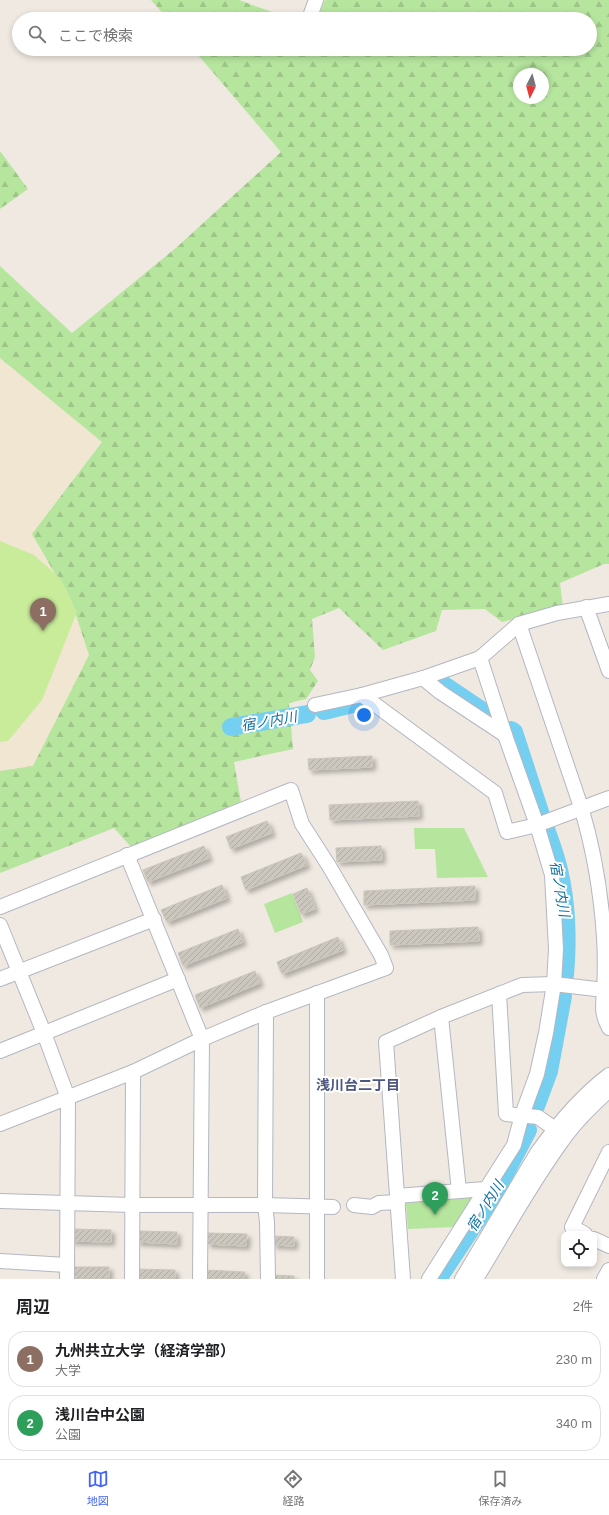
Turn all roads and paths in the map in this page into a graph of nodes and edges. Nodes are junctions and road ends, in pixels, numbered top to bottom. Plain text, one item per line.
1 (316, 0) edge
2 (312, 12) edge
3 (609, 604) edge
4 (586, 607) junction
5 (519, 624) junction
6 (480, 658) junction
7 (609, 671) edge
8 (423, 678) junction
9 (362, 695) junction
10 (315, 705) dead end
11 (505, 735) junction
12 (609, 798) edge
13 (581, 807) junction
14 (537, 825) junction
15 (127, 855) junction
16 (0, 907) edge
17 (154, 919) junction
18 (0, 925) edge
19 (20, 972) junction
20 (0, 979) edge
21 (178, 979) junction
22 (554, 984) junction
23 (317, 993) junction
24 (499, 994) junction
25 (605, 998) edge
26 (266, 1012) junction
27 (441, 1017) junction
28 (609, 1028) edge
29 (44, 1033) junction
30 (202, 1039) junction
31 (0, 1050) edge
32 (133, 1072) junction
33 (609, 1075) edge
34 (609, 1090) edge
35 (68, 1098) junction
36 (522, 1115) junction
37 (0, 1124) edge
38 (555, 1129) junction
39 (609, 1152) edge
40 (485, 1189) junction
41 (459, 1191) junction
42 (397, 1199) junction
43 (0, 1201) edge
44 (68, 1204) junction
45 (132, 1205) junction
46 (201, 1205) junction
47 (265, 1205) junction
48 (354, 1205) dead end
49 (316, 1206) junction
50 (333, 1207) dead end
51 (579, 1231) edge
52 (597, 1240) edge
53 (609, 1246) edge
54 (0, 1261) edge
55 (609, 1270) edge
56 (67, 1272) edge
57 (132, 1279) edge
58 (200, 1279) edge
59 (268, 1279) edge
60 (316, 1279) edge
61 (403, 1279) edge
62 (430, 1279) edge
63 (462, 1279) edge
64 (476, 1279) edge
65 (604, 1279) edge

1 - 2 street
3 - 4 street
4 - 5 street
4 - 7 street
5 - 6 street
5 - 13 street
6 - 8 street
6 - 11 street
8 - 9 street
8 - 11 street
9 - 10 street
9 - 14 street
11 - 14 street
12 - 13 street
13 - 14 street
13 - 25 street
14 - 22 street
15 - 16 street
15 - 17 street
15 - 23 street
17 - 19 street
17 - 21 street
18 - 19 street
19 - 20 street
19 - 29 street
21 - 29 street
21 - 30 street
22 - 24 street
22 - 25 street
22 - 36 street
23 - 26 street
23 - 49 street
24 - 27 street
24 - 36 street
25 - 28 street
26 - 30 street
26 - 47 street
27 - 41 street
27 - 42 street
29 - 31 street
29 - 35 street
30 - 32 street
30 - 46 street
32 - 35 street
32 - 45 street
33 - 38 street
34 - 64 street
35 - 37 street
35 - 44 street
36 - 38 street
36 - 40 street
38 - 63 street
39 - 51 street
40 - 41 street
40 - 62 street
41 - 42 street
42 - 48 street
42 - 61 street
43 - 44 street
44 - 45 street
44 - 56 street
45 - 46 street
45 - 57 street
46 - 47 street
46 - 58 street
47 - 49 street
47 - 59 street
49 - 50 street
49 - 60 street
52 - 53 street
54 - 56 street
55 - 65 street

